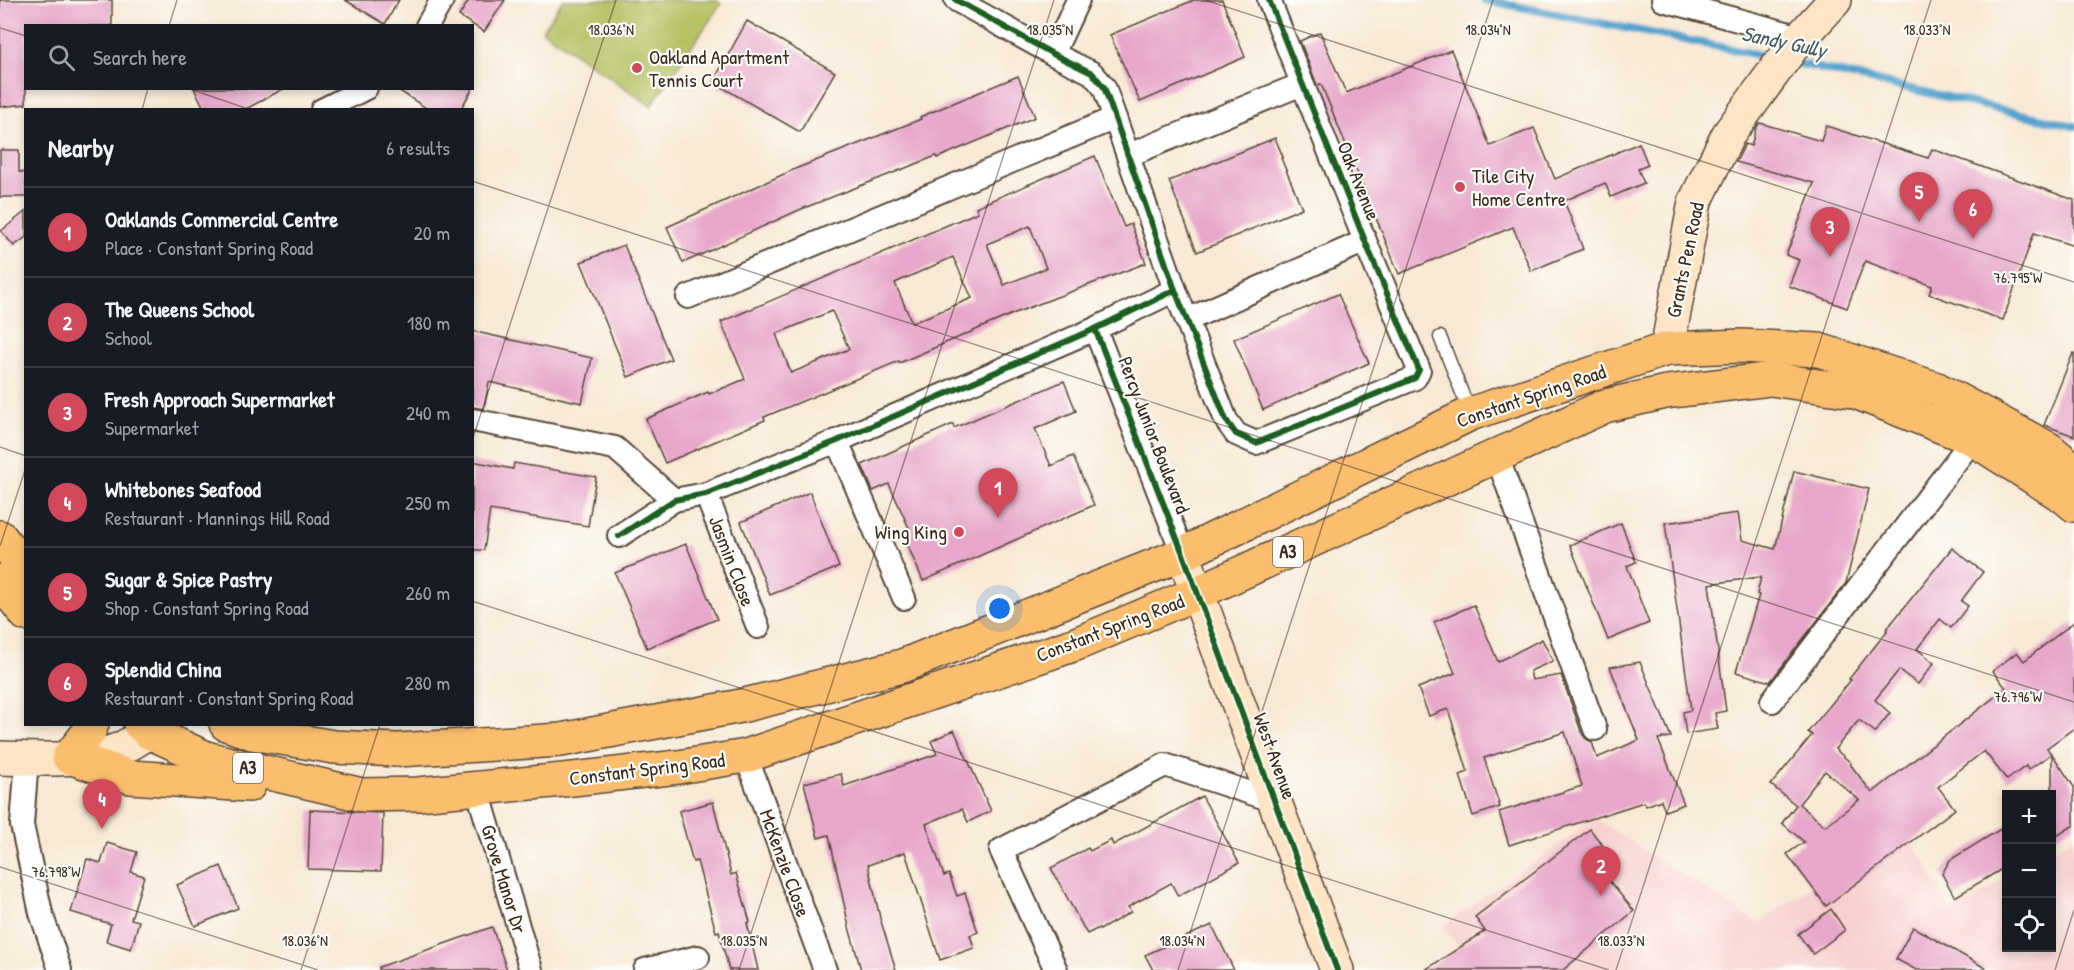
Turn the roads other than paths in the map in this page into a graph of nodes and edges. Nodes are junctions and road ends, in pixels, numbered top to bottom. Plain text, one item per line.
1 (442, 0) edge
2 (956, 0) edge
3 (1078, 0) edge
4 (1269, 0) edge
5 (1663, 0) edge
6 (1835, 0) edge
7 (428, 24) edge
8 (1797, 42) junction
9 (1053, 54) junction
10 (1302, 84) junction
11 (362, 90) edge
12 (326, 108) edge
13 (1115, 118) junction
14 (1129, 154) junction
15 (1365, 241) junction
16 (1175, 290) junction
17 (688, 297) dead end
18 (1187, 320) junction
19 (1095, 329) junction
20 (1440, 337) dead end
21 (1667, 349) junction
22 (1470, 414) junction
23 (474, 420) edge
24 (1973, 439) junction
25 (837, 441) junction
26 (1497, 456) junction
27 (2074, 470) edge
28 (706, 494) junction
29 (674, 500) junction
30 (2074, 505) edge
31 (619, 536) dead end
32 (0, 537) edge
33 (1183, 554) junction
34 (24, 567) edge
35 (0, 581) edge
36 (1197, 593) junction
37 (904, 598) dead end
38 (24, 611) edge
39 (758, 627) dead end
40 (1772, 701) dead end
41 (91, 726) edge
42 (232, 726) edge
43 (149, 727) edge
44 (1595, 729) dead end
45 (746, 756) junction
46 (13, 758) edge
47 (69, 758) junction
48 (477, 788) junction
49 (362, 795) junction
50 (1275, 801) junction
51 (698, 957) dead end
52 (60, 970) edge
53 (531, 970) edge
54 (645, 970) edge
55 (825, 970) edge
56 (1056, 970) edge
57 (1337, 970) edge

1 - 7 street
2 - 9 street
3 - 9 street
4 - 10 street, Oak Avenue
5 - 8 street
6 - 8 street, Grants Pen Road
8 - 21 street, Grants Pen Road
9 - 13 street
10 - 14 street
10 - 15 street, Oak Avenue
11 - 12 street
13 - 14 street
13 - 17 street
14 - 16 street
15 - 18 street
15 - 18 street, Oak Avenue
16 - 18 street
16 - 19 street
19 - 25 street
19 - 33 street, Percy Junior Boulevard
20 - 22 lane
21 - 22 main road, Constant Spring Road / A3
21 - 27 main road, Constant Spring Road / A3
22 - 33 main road, Constant Spring Road / A3
23 - 29 street
24 - 26 main road, Constant Spring Road / A3
24 - 30 main road, Constant Spring Road / A3
24 - 40 street
25 - 28 street
25 - 37 street
26 - 36 main road, Constant Spring Road / A3
26 - 44 street
28 - 29 street
28 - 39 street, Jasmin Close
29 - 31 street
32 - 34 main road
33 - 36 street, West Avenue
33 - 42 main road, Constant Spring Road / A3
35 - 38 main road
36 - 45 main road, Constant Spring Road / A3
36 - 50 street, West Avenue
41 - 47 main road
43 - 47 street
43 - 49 main road, Constant Spring Road / A3
45 - 48 main road, Constant Spring Road / A3
45 - 55 street, McKenzie Close
46 - 47 street
46 - 52 street
47 - 49 main road
48 - 49 main road, Constant Spring Road / A3
48 - 53 street, Grove Manor Dr
50 - 56 street
50 - 57 street, West Avenue
51 - 54 street

